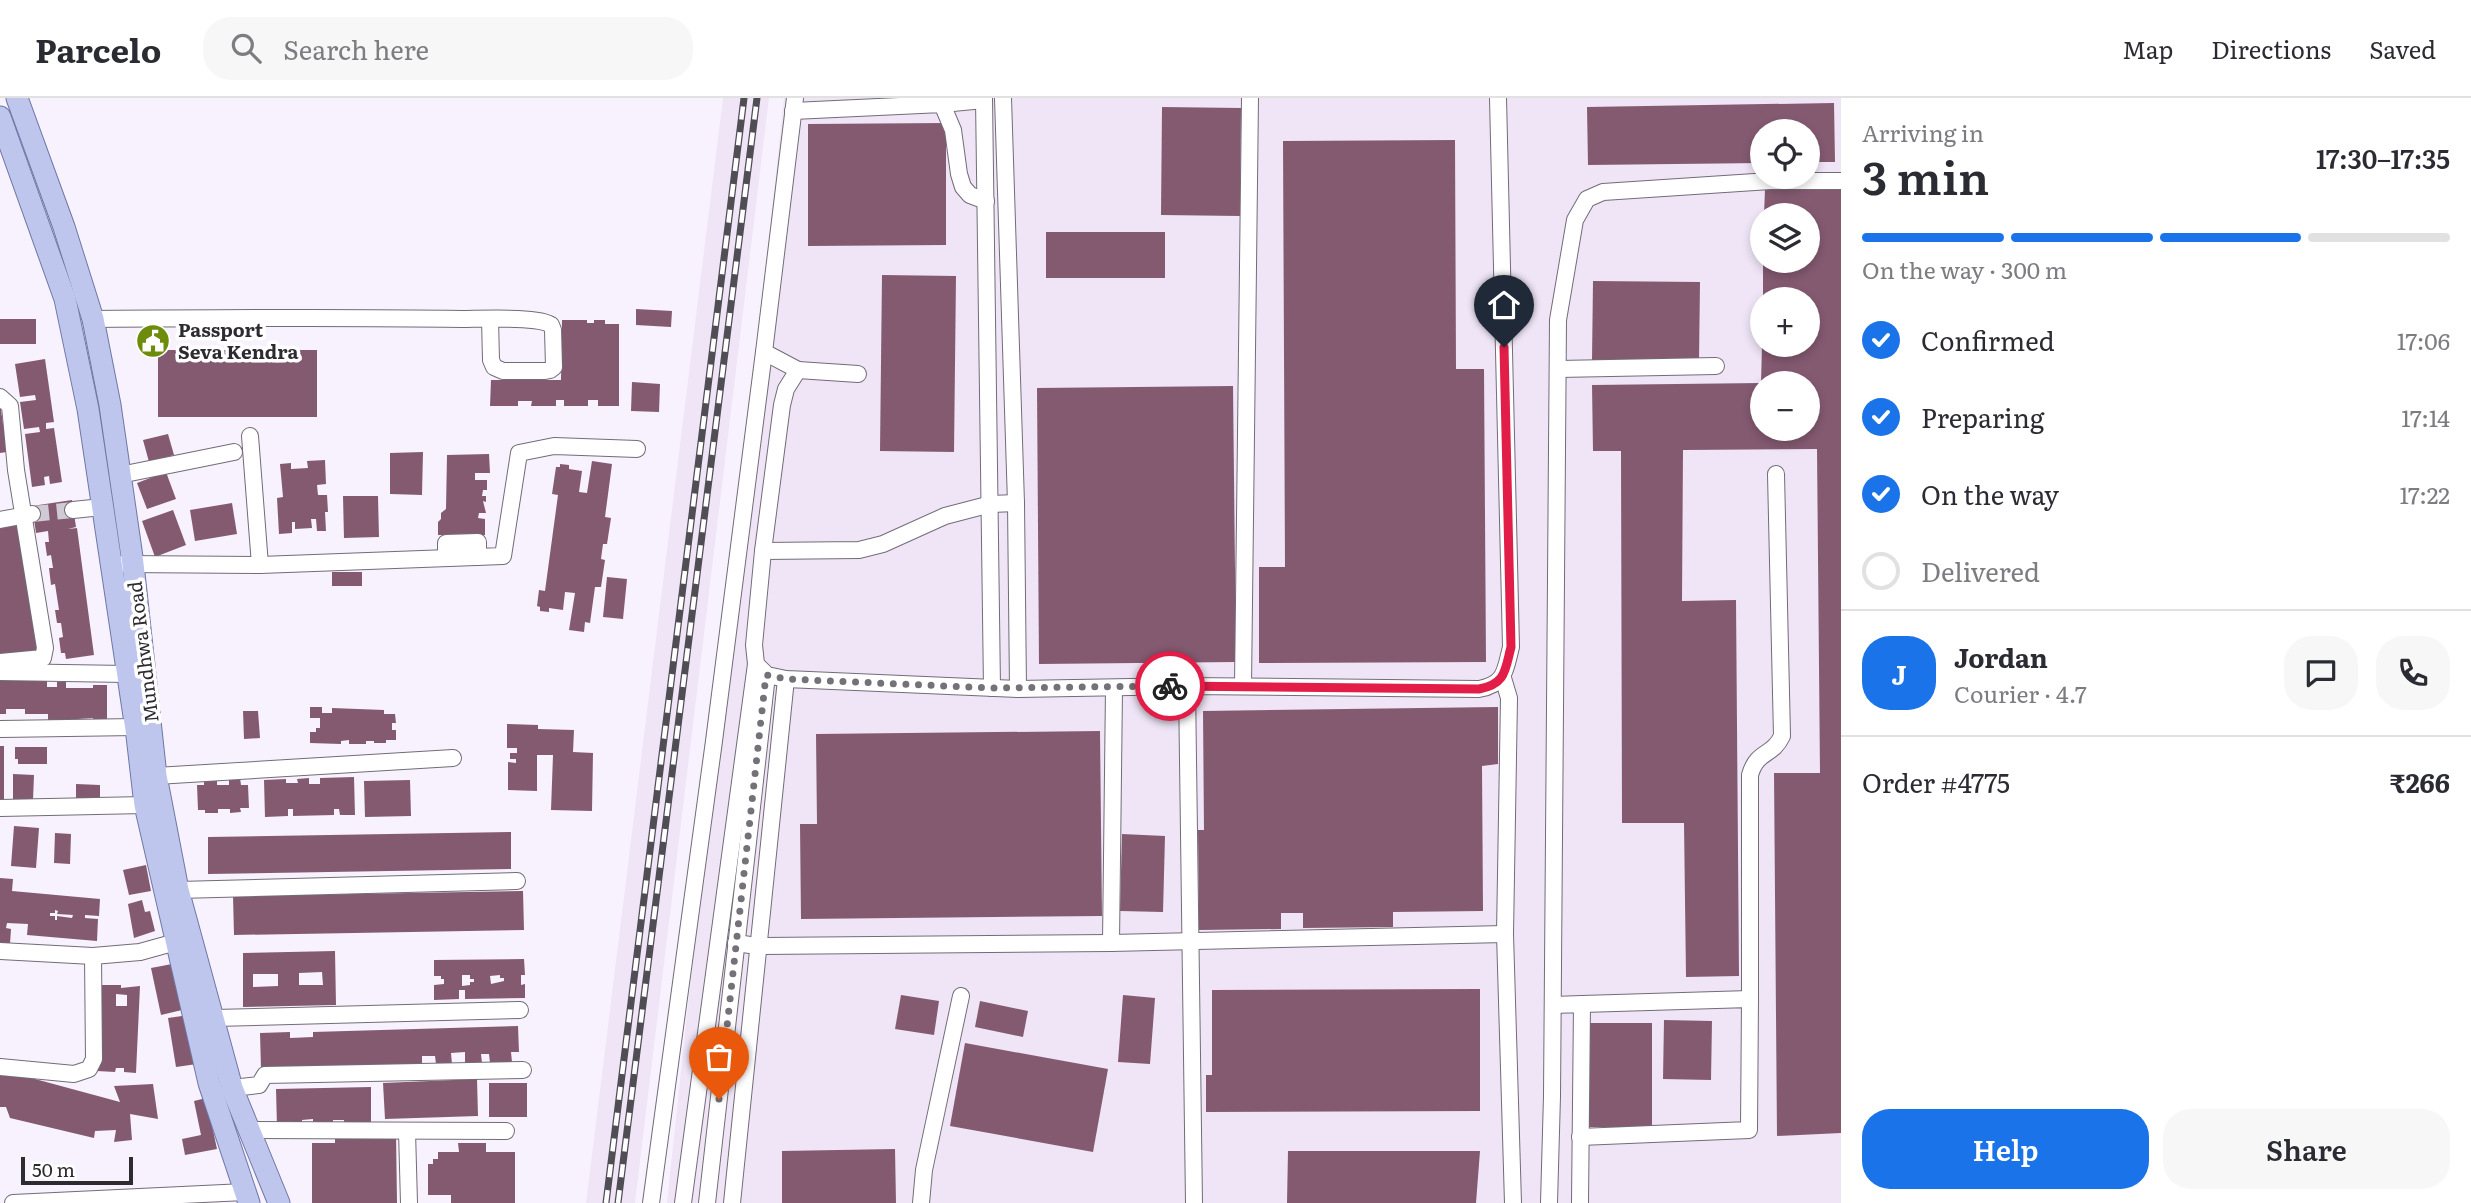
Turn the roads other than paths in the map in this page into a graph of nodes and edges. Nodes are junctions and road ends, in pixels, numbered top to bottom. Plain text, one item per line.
1 (17, 98) edge
2 (1003, 98) edge
3 (1250, 98) edge
4 (1499, 98) edge
5 (984, 99) edge
6 (942, 104) junction
7 (794, 105) edge
8 (2, 129) edge
9 (1841, 181) edge
10 (986, 201) junction
11 (87, 293) junction
12 (65, 299) junction
13 (93, 319) junction
14 (491, 319) junction
15 (764, 352) junction
16 (1716, 366) dead end
17 (1558, 369) junction
18 (798, 370) junction
19 (858, 374) dead end
20 (0, 397) edge
21 (250, 436) dead end
22 (637, 449) dead end
23 (234, 453) dead end
24 (8, 471) edge
25 (1776, 474) dead end
26 (120, 475) junction
27 (1016, 503) junction
28 (991, 504) junction
29 (102, 507) junction
30 (73, 510) tunnel mouth
31 (28, 514) junction
32 (0, 520) edge
33 (763, 551) junction
34 (111, 564) junction
35 (133, 564) junction
36 (260, 565) junction
37 (0, 662) edge
38 (761, 669) junction
39 (0, 672) edge
40 (127, 674) junction
41 (1503, 678) junction
42 (786, 679) junction
43 (1187, 686) junction
44 (1243, 686) junction
45 (992, 688) junction
46 (1114, 688) junction
47 (1018, 689) junction
48 (136, 727) junction
49 (0, 729) edge
50 (453, 758) dead end
51 (156, 776) junction
52 (145, 804) junction
53 (0, 808) edge
54 (517, 881) dead end
55 (178, 890) junction
56 (1505, 934) junction
57 (1190, 940) junction
58 (176, 942) junction
59 (736, 943) junction
60 (1111, 943) junction
61 (757, 946) junction
62 (0, 951) edge
63 (93, 956) junction
64 (961, 996) dead end
65 (1750, 999) junction
66 (1582, 1004) junction
67 (1553, 1005) junction
68 (520, 1010) dead end
69 (214, 1018) junction
70 (0, 1067) edge
71 (523, 1070) dead end
72 (232, 1088) junction
73 (248, 1130) junction
74 (407, 1131) junction
75 (506, 1131) dead end
76 (1580, 1137) junction
77 (247, 1197) edge
78 (276, 1200) edge
79 (13, 1203) edge
80 (409, 1203) edge
81 (651, 1203) edge
82 (683, 1203) edge
83 (707, 1203) edge
84 (732, 1203) edge
85 (921, 1203) edge
86 (1194, 1203) edge
87 (1513, 1203) edge
88 (1549, 1203) edge
89 (1580, 1203) edge

1 - 11 main road, Mundhwa Road
2 - 27 street
3 - 44 street
4 - 41 street
5 - 6 street
5 - 10 street
6 - 7 street
6 - 10 street
7 - 15 street
8 - 12 main road, Mundhwa Road
9 - 17 street
10 - 28 street
11 - 12 main road
11 - 13 main road, Mundhwa Road
12 - 29 main road, Mundhwa Road
13 - 14 street
13 - 26 main road, Mundhwa Road
14 - 14 street
15 - 18 street
15 - 81 street
16 - 17 street
17 - 67 street
18 - 19 street
18 - 33 street
20 - 24 street
21 - 36 street
22 - 36 street
23 - 26 street
24 - 31 street
25 - 65 street
26 - 35 main road, Mundhwa Road
27 - 28 street
27 - 47 street
28 - 33 street
28 - 45 street
29 - 30 street
29 - 34 main road, Mundhwa Road
31 - 32 street
31 - 37 street
33 - 38 street
34 - 35 street
34 - 40 main road, Mundhwa Road
35 - 36 street
35 - 51 main road, Mundhwa Road
38 - 42 street
38 - 59 street
38 - 82 street
39 - 40 street
40 - 48 main road, Mundhwa Road
41 - 44 street
41 - 56 street
42 - 45 street
42 - 61 street
43 - 44 street
43 - 46 street
43 - 57 street
45 - 47 street
46 - 47 street
46 - 60 street
48 - 49 street
48 - 52 main road, Mundhwa Road
50 - 51 street
51 - 55 main road, Mundhwa Road
52 - 53 street
52 - 58 main road, Mundhwa Road
54 - 55 street
55 - 69 main road, Mundhwa Road
56 - 57 street
56 - 87 street
57 - 60 street
57 - 86 street
58 - 63 street
58 - 77 main road, Mundhwa Road
59 - 61 street
59 - 83 street
60 - 61 street
61 - 84 street
62 - 63 street
63 - 70 street
64 - 85 street
65 - 66 street
65 - 76 street
66 - 67 street
66 - 76 street
67 - 88 street
68 - 69 street
69 - 72 main road, Mundhwa Road
71 - 72 street
72 - 73 main road, Mundhwa Road
73 - 74 street
73 - 78 main road, Mundhwa Road
74 - 75 street
74 - 80 street
76 - 89 street
77 - 79 street

